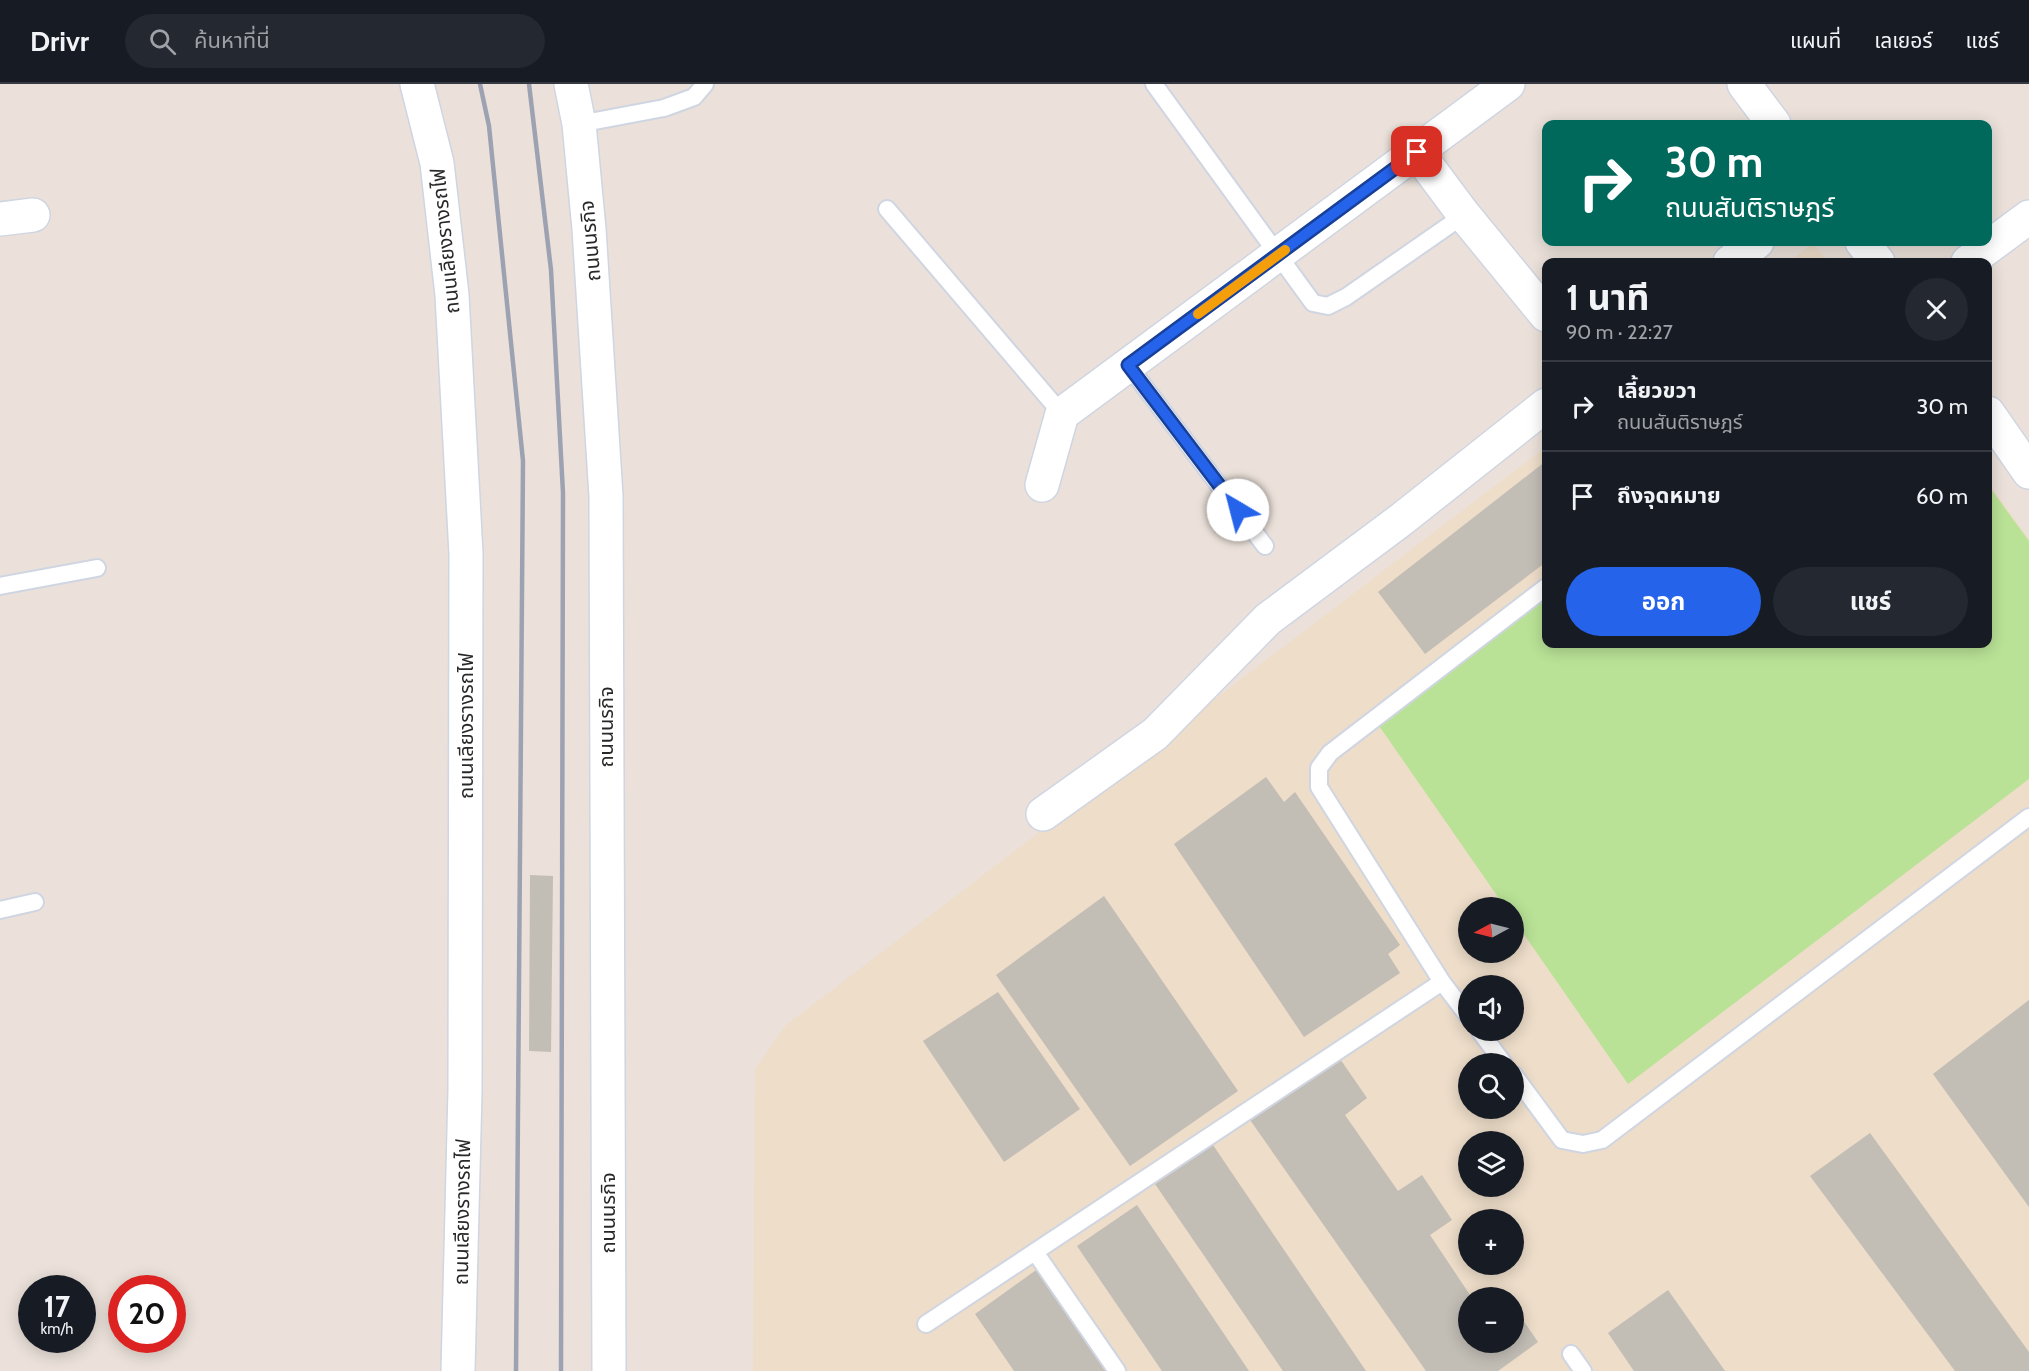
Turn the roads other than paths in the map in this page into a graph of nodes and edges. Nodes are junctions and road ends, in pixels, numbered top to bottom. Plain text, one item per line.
1 (417, 84) edge
2 (571, 84) edge
3 (705, 84) edge
4 (1154, 84) edge
5 (1744, 84) edge
6 (1498, 87) edge
7 (1771, 120) edge
8 (579, 124) junction
9 (1417, 152) junction
10 (887, 209) dead end
11 (33, 215) dead end
12 (1464, 215) junction
13 (2029, 217) edge
14 (0, 219) edge
15 (1992, 244) edge
16 (1752, 246) edge
17 (1865, 246) edge
18 (1990, 246) edge
19 (1278, 255) junction
20 (1735, 258) edge
21 (1875, 258) edge
22 (1973, 258) edge
23 (1542, 310) edge
24 (1128, 365) junction
25 (1542, 408) edge
26 (1062, 414) junction
27 (1992, 419) edge
28 (2029, 472) edge
29 (1042, 485) dead end
30 (1265, 546) dead end
31 (97, 568) dead end
32 (0, 586) edge
33 (1542, 590) edge
34 (1043, 814) dead end
35 (2029, 817) edge
36 (35, 902) dead end
37 (0, 910) edge
38 (1442, 982) junction
39 (1458, 1003) edge
40 (1524, 1089) edge
41 (1035, 1252) junction
42 (926, 1324) dead end
43 (1571, 1354) dead end
44 (458, 1371) edge
45 (609, 1371) edge
46 (1117, 1371) edge
47 (1583, 1371) edge

1 - 44 street, ถนนเลียงรางรถไฟ
2 - 8 street, ถนนนรกิจ
3 - 8 lane
4 - 19 lane
5 - 7 street
6 - 9 street
8 - 45 street, ถนนนรกิจ
9 - 12 street
9 - 19 street
10 - 26 lane
11 - 14 street
12 - 19 lane
12 - 23 street
13 - 15 street
16 - 20 street
17 - 21 street
18 - 22 street
19 - 24 street
24 - 26 street
24 - 30 lane
25 - 34 street
26 - 29 street
27 - 28 street
31 - 32 lane
33 - 38 lane
35 - 40 lane
36 - 37 lane
38 - 39 lane
38 - 41 lane
41 - 42 lane
41 - 46 lane
43 - 47 lane

